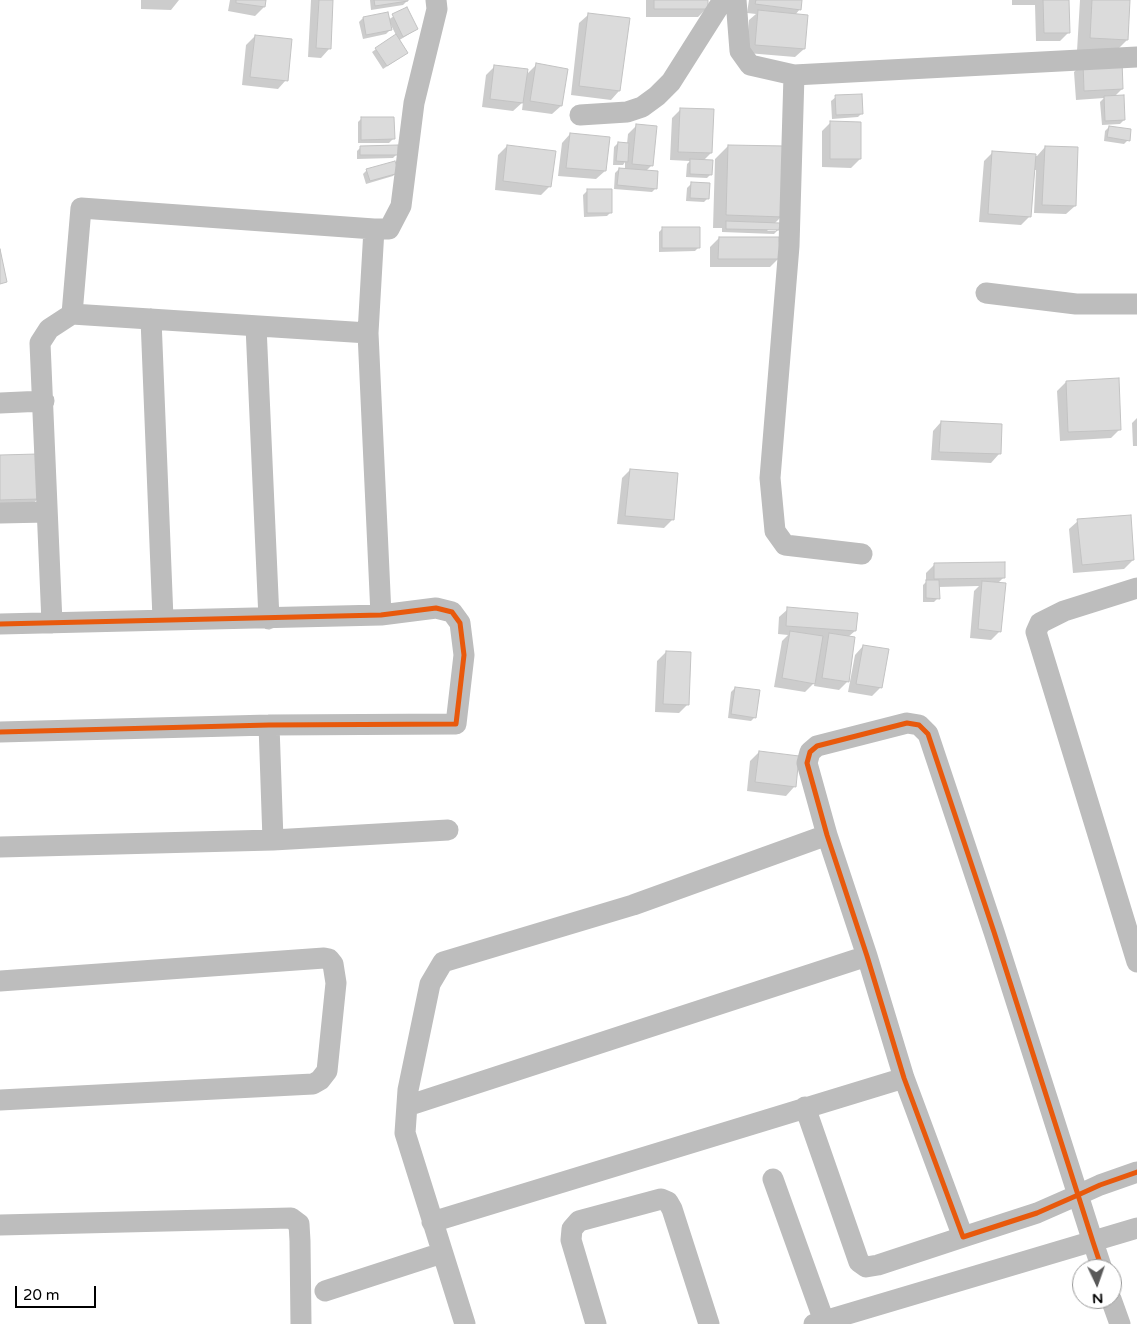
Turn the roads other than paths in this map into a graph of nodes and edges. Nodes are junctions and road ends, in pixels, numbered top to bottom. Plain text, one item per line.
1 (436, 0) edge
2 (723, 0) edge
3 (736, 0) edge
4 (1137, 57) edge
5 (794, 75) junction
6 (580, 115) dead end
7 (374, 229) junction
8 (986, 293) dead end
9 (1137, 304) edge
10 (72, 314) junction
11 (151, 320) junction
12 (256, 326) junction
13 (368, 333) junction
14 (44, 401) junction
15 (0, 403) edge
16 (47, 512) junction
17 (0, 513) edge
18 (862, 554) dead end
19 (1137, 588) edge
20 (381, 615) junction
21 (163, 619) junction
22 (269, 619) junction
23 (52, 623) junction
24 (0, 624) edge
25 (269, 725) junction
26 (0, 732) edge
27 (448, 830) dead end
28 (827, 835) junction
29 (273, 840) junction
30 (0, 847) edge
31 (868, 956) junction
32 (1137, 962) edge
33 (0, 980) edge
34 (904, 1078) junction
35 (0, 1100) edge
36 (407, 1106) junction
37 (805, 1107) junction
38 (1137, 1172) edge
39 (773, 1179) dead end
40 (1078, 1195) junction
41 (432, 1222) junction
42 (0, 1225) edge
43 (1137, 1228) edge
44 (963, 1237) junction
45 (1093, 1242) junction
46 (442, 1253) junction
47 (1099, 1259) edge
48 (325, 1290) dead end
49 (1115, 1309) edge
50 (819, 1323) edge
51 (301, 1324) edge
52 (465, 1324) edge
53 (596, 1324) edge
54 (709, 1324) edge
55 (1120, 1324) edge

1 - 7 street
2 - 6 street
3 - 5 street
4 - 5 street
5 - 18 street
7 - 10 street
7 - 13 street
8 - 9 street
10 - 11 street
10 - 14 street
11 - 12 street
11 - 21 street
12 - 13 street
12 - 22 street
13 - 20 street
14 - 15 street
14 - 16 street
16 - 17 street
16 - 23 street
19 - 32 street
20 - 22 street
20 - 25 street
21 - 22 street
21 - 23 street
23 - 24 street
25 - 26 street
25 - 29 street
27 - 29 street
28 - 31 street
28 - 36 street
28 - 40 street
29 - 30 street
31 - 34 street
31 - 36 street
33 - 35 street
34 - 37 street
34 - 44 street
36 - 41 street
37 - 41 street
37 - 44 street
38 - 40 street
39 - 50 street
40 - 44 street
40 - 45 street
41 - 46 street
42 - 51 street
43 - 45 street
45 - 47 street
45 - 50 street
46 - 48 street
46 - 52 street
49 - 55 street
53 - 54 street

